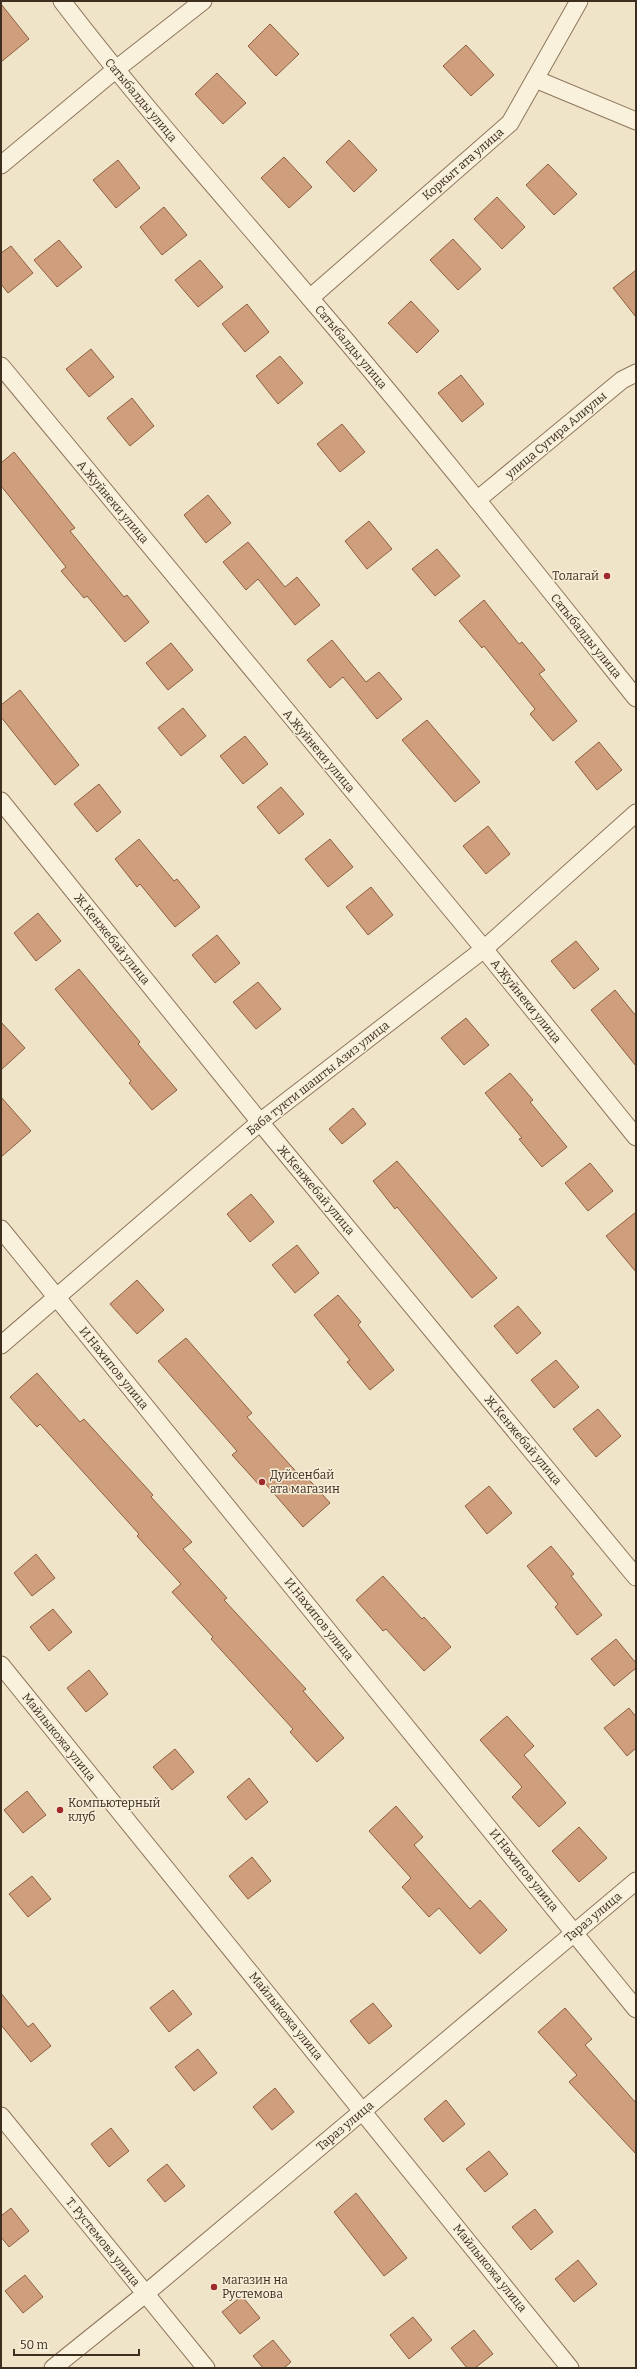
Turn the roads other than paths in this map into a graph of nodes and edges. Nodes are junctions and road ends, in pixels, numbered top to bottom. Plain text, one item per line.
1 (62, 1) edge
2 (203, 1) edge
3 (580, 1) edge
4 (115, 70) junction
5 (535, 79) junction
6 (636, 122) edge
7 (1, 165) edge
8 (310, 298) junction
9 (1, 366) edge
10 (636, 373) edge
11 (478, 500) junction
12 (636, 698) edge
13 (1, 801) edge
14 (636, 813) edge
15 (484, 950) junction
16 (260, 1122) junction
17 (636, 1137) edge
18 (1, 1229) edge
19 (57, 1297) junction
20 (1, 1345) edge
21 (636, 1577) edge
22 (1, 1665) edge
23 (636, 1882) edge
24 (575, 1932) junction
25 (636, 2009) edge
26 (364, 2111) junction
27 (1, 2116) edge
28 (145, 2294) junction
29 (53, 2368) edge
30 (206, 2368) edge
31 (570, 2368) edge

1 - 4 street, Сатыбалды улица
2 - 4 street
3 - 5 street, Коркыт ата улица
4 - 7 street
4 - 8 street, Сатыбалды улица
5 - 6 street
5 - 8 street, Коркыт ата улица
8 - 11 street, Сатыбалды улица
9 - 15 street, А.Жуйнеки улица
10 - 11 street, улица Сугира Алиулы
11 - 12 street, Сатыбалды улица
13 - 16 street, Ж.Кенжебай улица
14 - 15 street, Баба тукти шашты Азиз улица
15 - 16 street, Баба тукти шашты Азиз улица
15 - 17 street, А.Жуйнеки улица
16 - 19 street, Баба тукти шашты Азиз улица
16 - 21 street, Ж.Кенжебай улица
18 - 19 street, И.Нахипов улица
19 - 20 street, Баба тукти шашты Азиз улица
19 - 24 street, И.Нахипов улица
22 - 26 street, Майлыкожа улица
23 - 24 street, Тараз улица
24 - 25 street, И.Нахипов улица
24 - 26 street, Тараз улица
26 - 28 street, Тараз улица
26 - 31 street, Майлыкожа улица
27 - 28 street, Т. Рустемова улица
28 - 29 street, Тараз улица
28 - 30 street, Т. Рустемова улица

